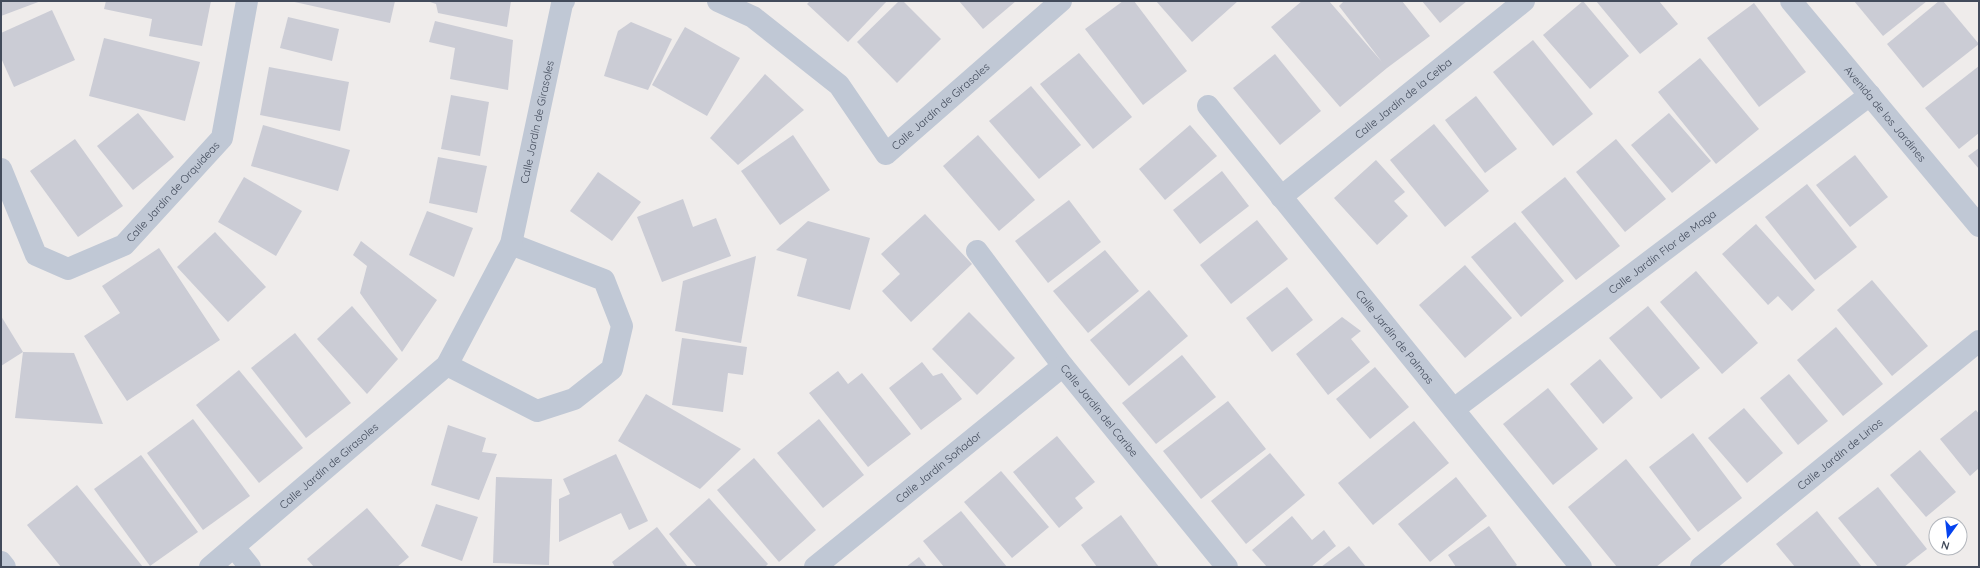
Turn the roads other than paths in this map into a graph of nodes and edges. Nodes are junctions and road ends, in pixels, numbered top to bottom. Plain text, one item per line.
1 (247, 1) edge
2 (564, 1) edge
3 (718, 1) edge
4 (1061, 1) edge
5 (1524, 1) edge
6 (1791, 1) edge
7 (1870, 95) junction
8 (1208, 106) dead end
9 (1, 169) edge
10 (1281, 197) junction
11 (1979, 226) edge
12 (511, 244) junction
13 (977, 251) dead end
14 (1979, 341) edge
15 (448, 365) junction
16 (1063, 366) junction
17 (1454, 409) junction
18 (234, 547) junction
19 (1, 562) edge
20 (5, 567) edge
21 (210, 567) edge
22 (250, 567) edge
23 (815, 567) edge
24 (1226, 567) edge
25 (1581, 567) edge
26 (1702, 567) edge

1 - 9 street, Calle Jardín de Orquídeas
2 - 12 street, Calle Jardín de Girasoles
3 - 4 street, Calle Jardín de Girasoles
5 - 10 street, Calle Jardín de la Ceiba
6 - 7 street, Avenida de los Jardines
7 - 11 street, Avenida de los Jardines
7 - 17 street, Calle Jardín Flor de Maga
8 - 10 street, Calle Jardín de Palmas
10 - 17 street, Calle Jardín de Palmas
12 - 15 street, Calle Jardín de Girasoles
12 - 15 street
13 - 16 street, Calle Jardín del Caribe
14 - 26 street, Calle Jardín de Lirios
15 - 18 street, Calle Jardín de Girasoles
16 - 23 street, Calle Jardín Soñador
16 - 24 street, Calle Jardín del Caribe
17 - 25 street, Calle Jardín de Palmas
18 - 21 street, Calle Jardín de Girasoles
18 - 22 street
19 - 20 street

